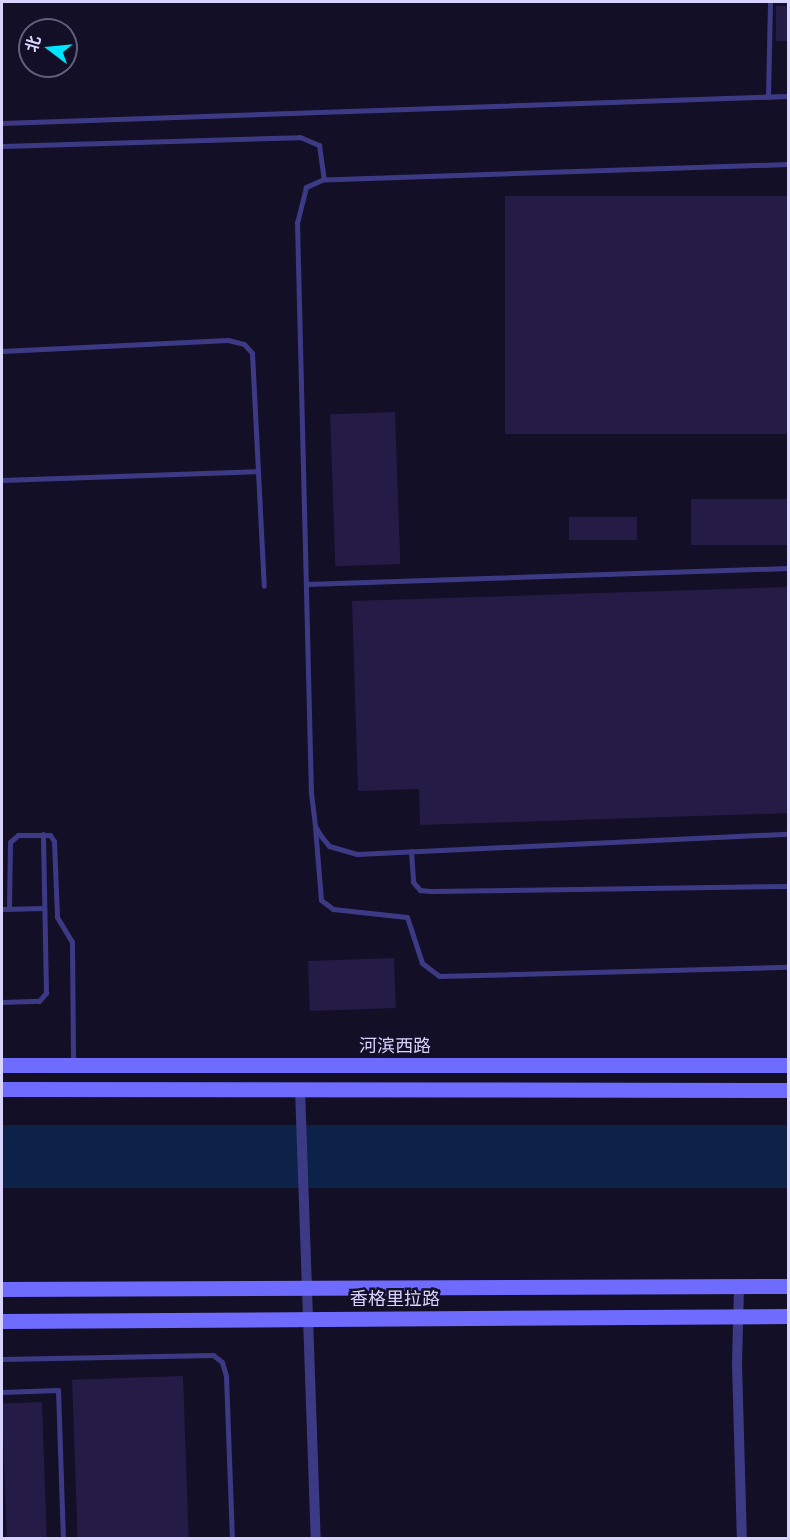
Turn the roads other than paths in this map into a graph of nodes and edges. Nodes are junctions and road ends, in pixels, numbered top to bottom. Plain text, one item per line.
1 (770, 2) edge
2 (789, 96) edge
3 (768, 97) junction
4 (2, 123) edge
5 (2, 146) edge
6 (789, 164) edge
7 (324, 179) junction
8 (2, 351) edge
9 (258, 471) junction
10 (2, 480) edge
11 (789, 568) edge
12 (306, 584) junction
13 (264, 586) dead end
14 (315, 826) junction
15 (43, 834) junction
16 (789, 834) edge
17 (411, 851) junction
18 (789, 886) edge
19 (9, 908) junction
20 (44, 908) junction
21 (2, 909) edge
22 (789, 967) edge
23 (2, 1002) edge
24 (2, 1065) edge
25 (74, 1065) junction
26 (789, 1065) edge
27 (2, 1089) edge
28 (300, 1089) junction
29 (789, 1090) edge
30 (789, 1286) edge
31 (305, 1287) junction
32 (739, 1287) junction
33 (2, 1289) edge
34 (738, 1316) junction
35 (789, 1316) edge
36 (306, 1319) junction
37 (2, 1321) edge
38 (2, 1359) edge
39 (2, 1392) edge
40 (63, 1539) edge
41 (232, 1539) edge
42 (316, 1539) edge
43 (742, 1539) edge

1 - 3 lane
2 - 3 lane
3 - 4 lane
5 - 7 lane
6 - 7 lane
7 - 12 lane
8 - 9 lane
9 - 10 lane
9 - 13 lane
11 - 12 lane
12 - 14 lane
14 - 17 lane
14 - 22 lane
15 - 19 lane
15 - 20 lane
15 - 25 lane
16 - 17 lane
17 - 18 lane
19 - 20 lane
19 - 21 lane
20 - 23 lane
24 - 25 street, 河滨西路
25 - 26 street, 河滨西路
27 - 28 street
28 - 29 street
28 - 31 street
30 - 32 street, 香格里拉路
31 - 32 street, 香格里拉路
31 - 33 street, 香格里拉路
31 - 36 street
32 - 34 street
34 - 35 street, 香格里拉路
34 - 36 street, 香格里拉路
34 - 43 street
36 - 37 street, 香格里拉路
36 - 42 street
38 - 41 lane
39 - 40 lane

